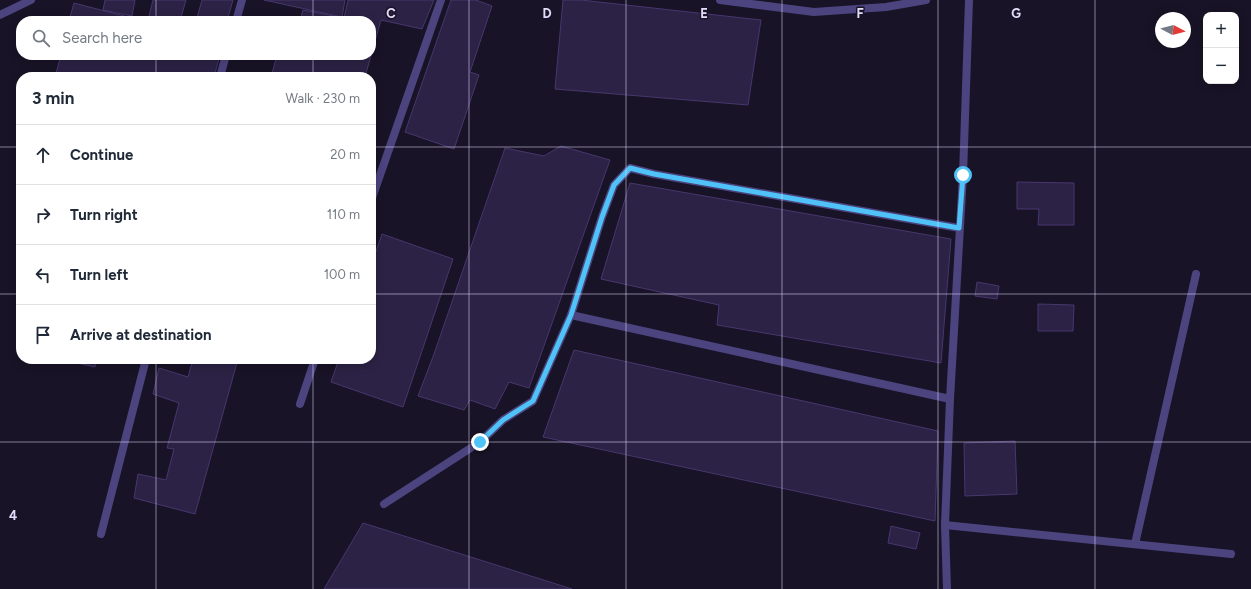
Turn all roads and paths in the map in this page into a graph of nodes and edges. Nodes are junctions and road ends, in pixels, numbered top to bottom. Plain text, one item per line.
1 (31, 0) edge
2 (242, 0) edge
3 (441, 0) edge
4 (720, 0) edge
5 (926, 0) edge
6 (970, 0) edge
7 (888, 3) edge
8 (0, 15) edge
9 (237, 16) edge
10 (225, 60) edge
11 (221, 72) edge
12 (376, 187) edge
13 (959, 228) junction
14 (1196, 274) dead end
15 (571, 315) junction
16 (145, 364) edge
17 (314, 364) edge
18 (950, 399) junction
19 (300, 404) dead end
20 (384, 504) dead end
21 (945, 525) junction
22 (101, 534) dead end
23 (1135, 544) junction
24 (1231, 554) dead end
25 (947, 589) edge

1 - 8 street
2 - 9 street
3 - 12 street
4 - 7 street
5 - 7 street
6 - 13 street
10 - 11 street
13 - 15 street
13 - 18 street
14 - 23 street
15 - 18 street
15 - 20 street
16 - 22 street
17 - 19 street
18 - 21 street
21 - 23 street
21 - 25 street
23 - 24 street

